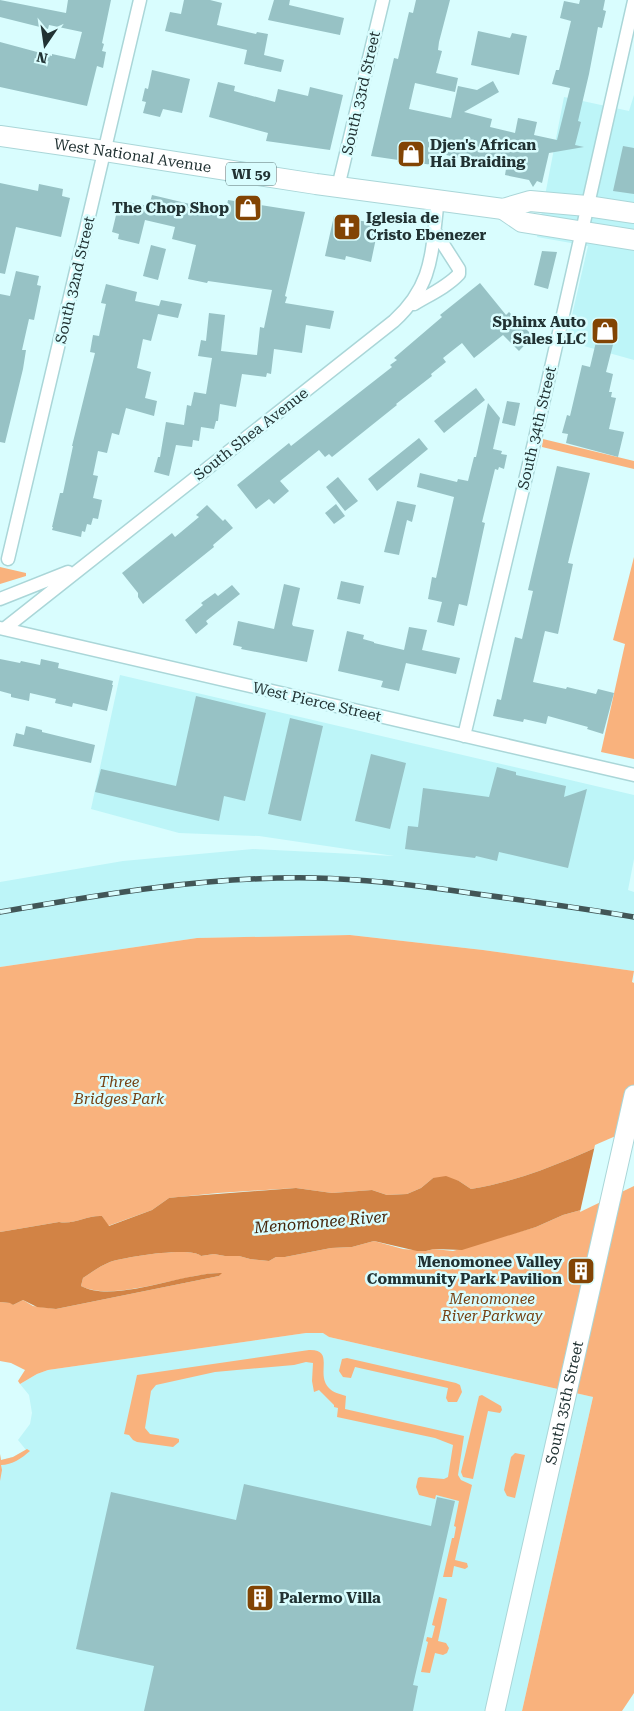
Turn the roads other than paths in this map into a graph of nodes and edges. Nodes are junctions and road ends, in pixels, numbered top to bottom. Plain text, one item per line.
1 (140, 0) edge
2 (383, 0) edge
3 (634, 1) edge
4 (0, 136) edge
5 (105, 151) junction
6 (338, 187) junction
7 (438, 200) junction
8 (587, 206) junction
9 (503, 209) junction
10 (634, 213) edge
11 (434, 230) junction
12 (581, 232) junction
13 (634, 240) edge
14 (409, 306) junction
15 (8, 559) dead end
16 (86, 564) junction
17 (0, 599) edge
18 (2, 629) edge
19 (464, 736) junction
20 (634, 775) edge
21 (634, 1095) edge
22 (495, 1711) edge

1 - 5 street, South 32nd Street
2 - 6 street, South 33rd Street
3 - 8 street, South 34th Street
4 - 5 main road, West National Avenue / WI 59
5 - 6 main road, West National Avenue / WI 59
5 - 15 street, South 32nd Street
6 - 7 main road, West National Avenue / WI 59
7 - 9 main road, West National Avenue / WI 59
7 - 11 street, South Shea Avenue
8 - 9 main road, West National Avenue / WI 59
8 - 10 main road, West National Avenue / WI 59
8 - 12 street, South 34th Street
9 - 12 main road, West National Avenue / WI 59
11 - 14 street, South Shea Avenue
11 - 14 street
12 - 13 main road, West National Avenue / WI 59
12 - 19 street, South 34th Street
14 - 16 street, South Shea Avenue
16 - 17 street
16 - 18 street, South Shea Avenue
18 - 19 street, West Pierce Street
19 - 20 street, West Pierce Street
21 - 22 main road, South 35th Street

